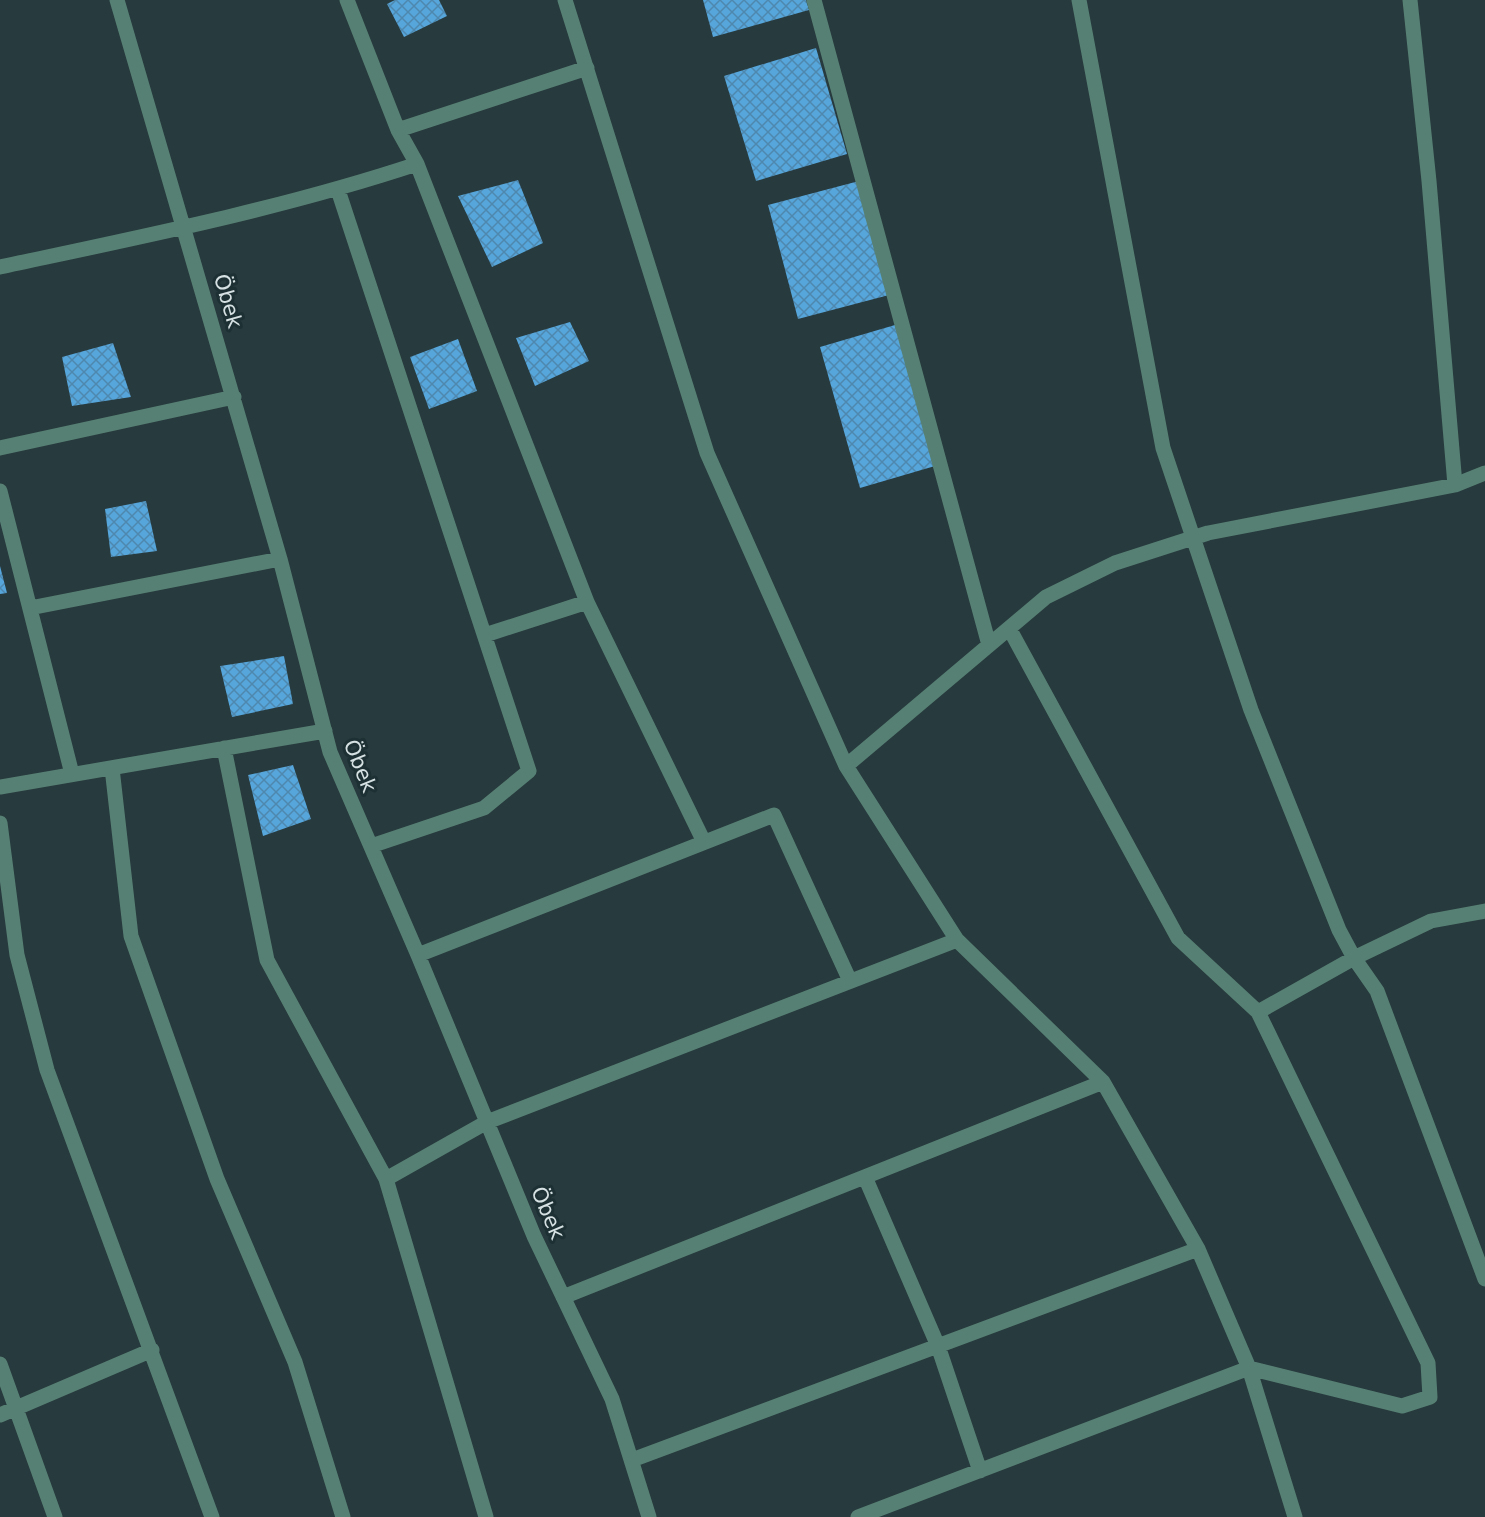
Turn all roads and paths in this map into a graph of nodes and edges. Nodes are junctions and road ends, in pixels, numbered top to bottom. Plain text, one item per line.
1 (117, 0) edge
2 (348, 0) edge
3 (565, 0) edge
4 (814, 0) edge
5 (1079, 0) edge
6 (1410, 0) edge
7 (587, 68) junction
8 (398, 130) junction
9 (417, 164) junction
10 (338, 190) junction
11 (185, 228) junction
12 (0, 267) edge
13 (234, 397) junction
14 (0, 448) edge
15 (1485, 475) edge
16 (1455, 485) junction
17 (0, 491) edge
18 (1193, 538) junction
19 (280, 560) junction
20 (587, 602) junction
21 (30, 608) junction
22 (1009, 628) junction
23 (485, 635) junction
24 (988, 645) junction
25 (325, 731) junction
26 (224, 748) junction
27 (846, 766) junction
28 (112, 768) junction
29 (72, 774) junction
30 (0, 787) edge
31 (0, 823) edge
32 (704, 842) junction
33 (371, 846) junction
34 (1485, 911) edge
35 (957, 940) junction
36 (418, 955) junction
37 (1354, 958) junction
38 (850, 981) junction
39 (1258, 1012) junction
40 (1103, 1082) junction
41 (487, 1122) junction
42 (866, 1177) junction
43 (386, 1179) junction
44 (1198, 1249) junction
45 (1485, 1279) edge
46 (563, 1297) junction
47 (938, 1347) junction
48 (152, 1350) junction
49 (0, 1364) edge
50 (1249, 1368) junction
51 (16, 1410) junction
52 (0, 1415) edge
53 (632, 1460) junction
54 (980, 1471) junction
55 (55, 1517) edge
56 (212, 1517) edge
57 (342, 1517) edge
58 (486, 1517) edge
59 (649, 1517) edge
60 (858, 1517) edge
61 (1295, 1517) edge

1 - 11 street, Öbek
2 - 8 street
3 - 7 street
4 - 24 street
5 - 18 street
6 - 16 street
7 - 8 street
7 - 27 street
8 - 9 street
9 - 10 street
9 - 20 street
10 - 11 street
10 - 23 street
11 - 12 street
11 - 13 street, Öbek
13 - 14 street
13 - 19 street, Öbek
15 - 16 street
16 - 18 street
17 - 21 street
18 - 22 street
18 - 37 street
19 - 21 street
19 - 25 street, Öbek
20 - 23 street
20 - 32 street
21 - 29 street
22 - 24 street
22 - 39 street
23 - 33 street
24 - 27 street
25 - 26 street
25 - 33 street, Öbek
26 - 28 street
26 - 43 street
27 - 35 street
28 - 29 street
28 - 57 street
29 - 30 street
31 - 48 street
32 - 36 street
32 - 38 street
33 - 36 street, Öbek
34 - 37 street
35 - 38 street
35 - 40 street
36 - 41 street, Öbek
37 - 39 street
37 - 45 street
38 - 41 street
39 - 50 street
40 - 42 street
40 - 44 street
41 - 43 street
41 - 46 street, Öbek
42 - 46 street
42 - 47 street
43 - 58 street
44 - 47 street
44 - 50 street
46 - 53 street, Öbek
47 - 53 street
47 - 54 street
48 - 51 street
48 - 56 street
49 - 51 street
50 - 54 street
50 - 61 street
51 - 52 street
51 - 55 street
53 - 59 street, Öbek
54 - 60 street

